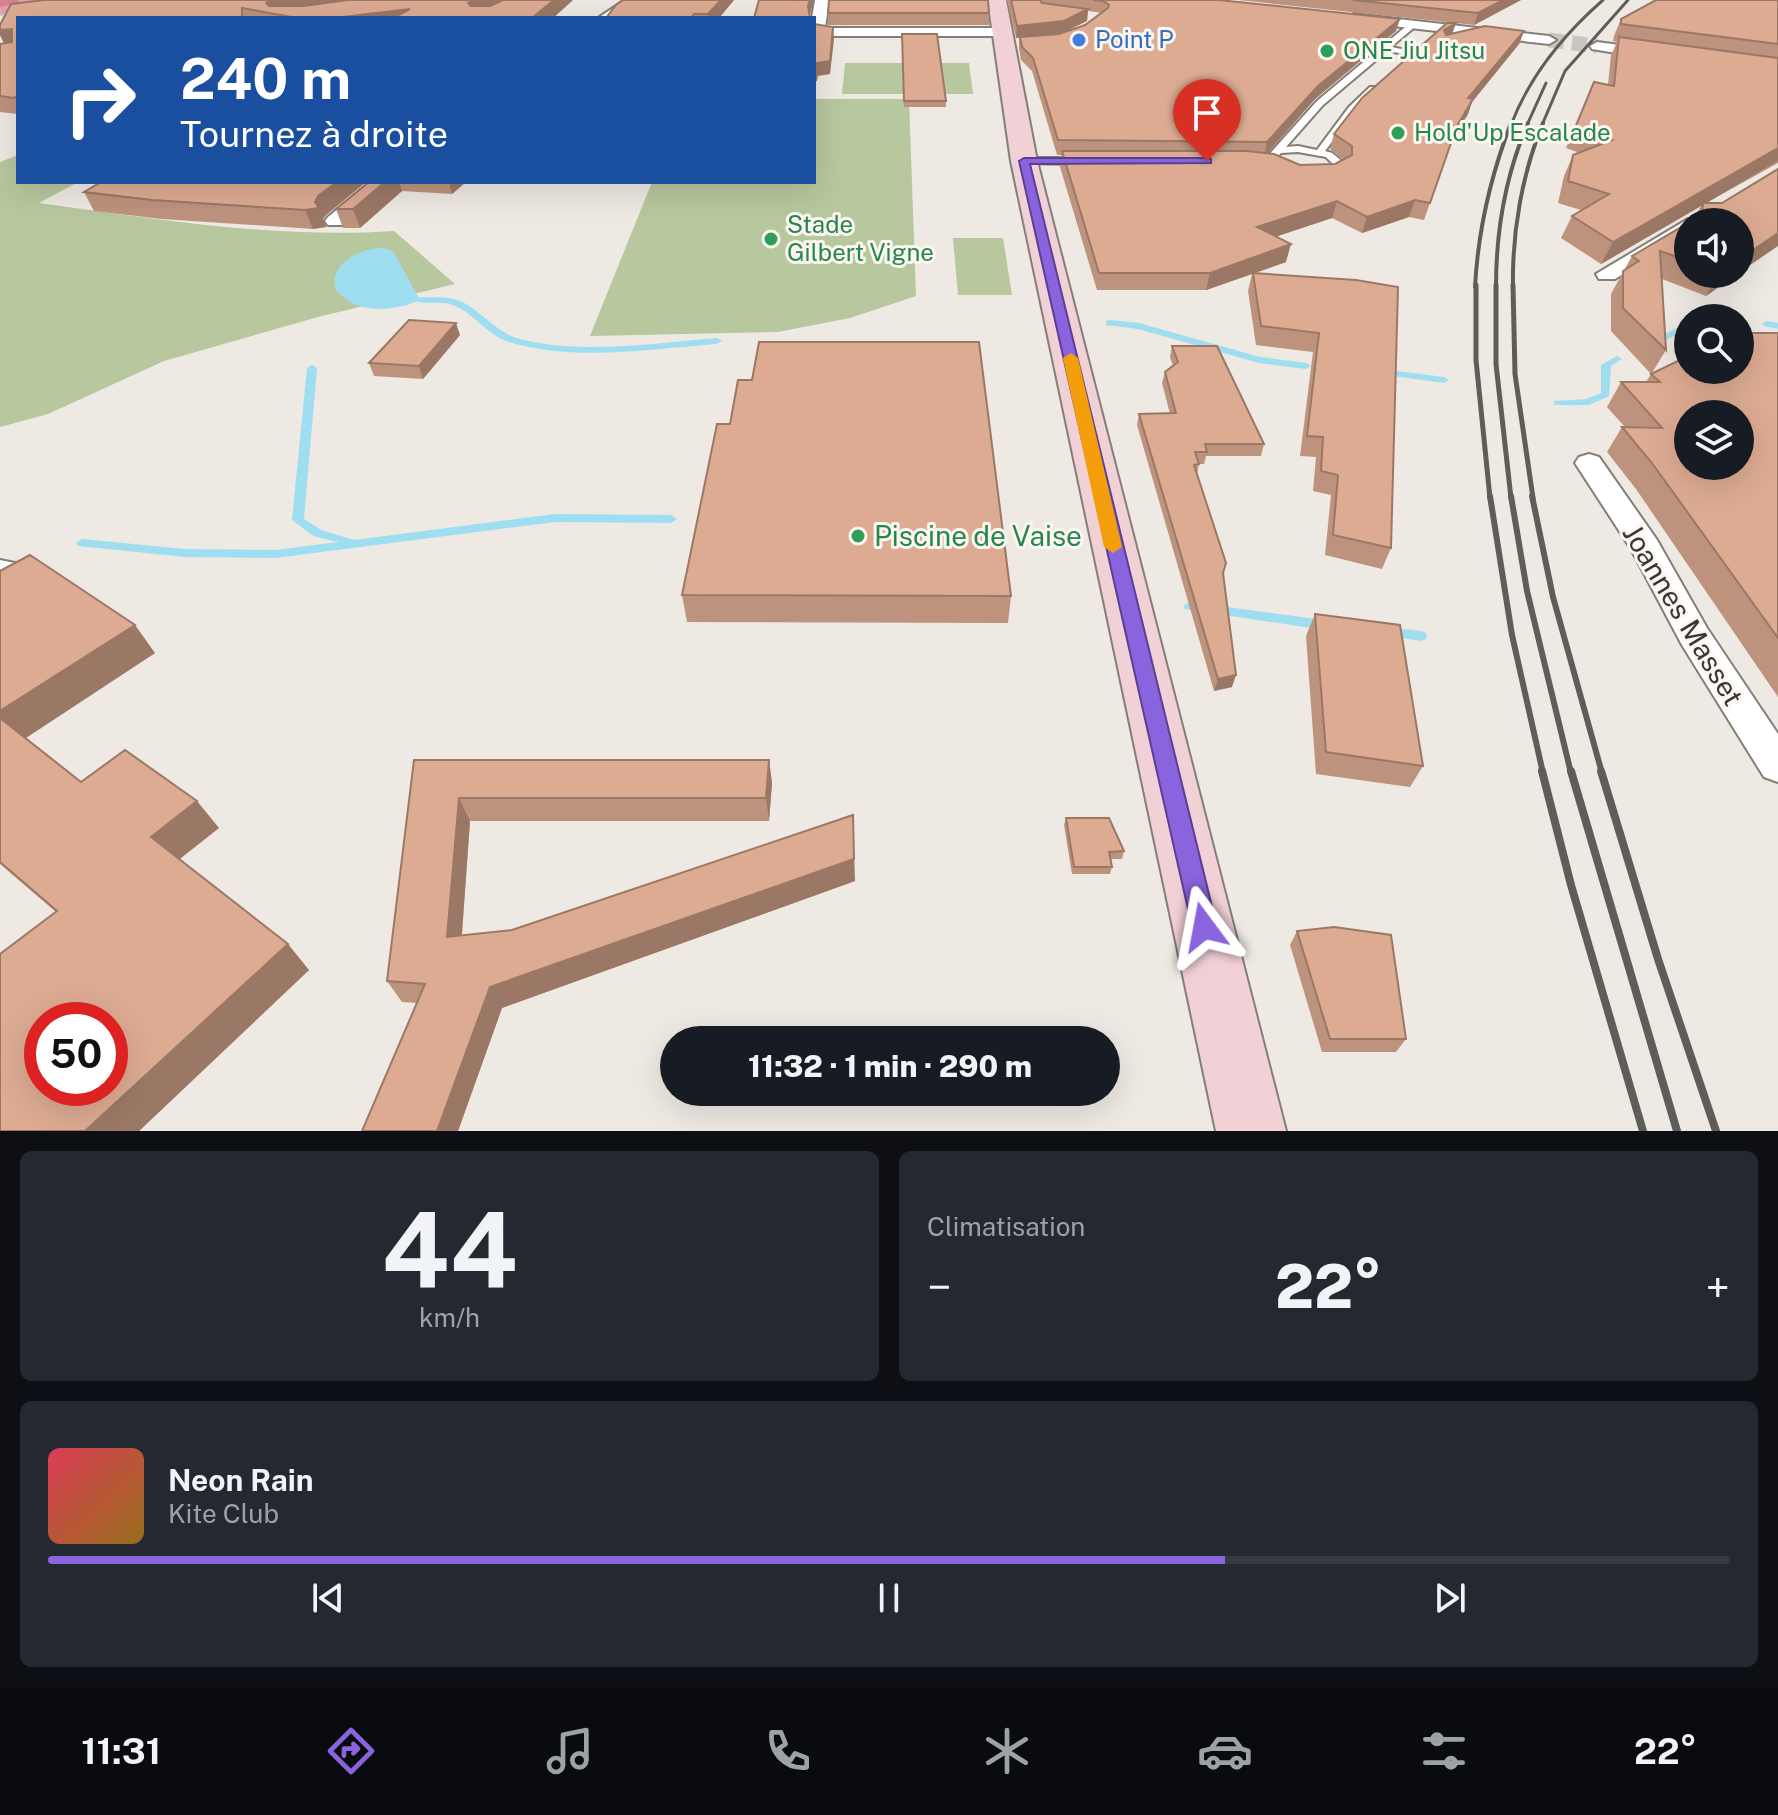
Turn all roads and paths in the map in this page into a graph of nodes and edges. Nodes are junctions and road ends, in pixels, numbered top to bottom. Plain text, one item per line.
1 (10, 0) edge
2 (31, 0) edge
3 (70, 0) edge
4 (635, 0) edge
5 (822, 0) edge
6 (997, 0) edge
7 (0, 4) edge
8 (608, 16) edge
9 (1342, 17) edge
10 (1413, 25) junction
11 (816, 27) edge
12 (816, 32) edge
13 (1008, 39) junction
14 (1549, 40) tunnel mouth
15 (1426, 44) edge
16 (1597, 46) tunnel mouth
17 (1384, 48) junction
18 (1414, 54) junction
19 (1673, 57) edge
20 (1405, 62) edge
21 (1386, 78) edge
22 (1346, 80) junction
23 (1377, 86) junction
24 (1320, 103) junction
25 (1331, 105) dead end
26 (1341, 107) dead end
27 (1352, 109) junction
28 (1302, 125) junction
29 (1313, 127) dead end
30 (1323, 129) dead end
31 (1334, 131) junction
32 (1278, 151) junction
33 (1320, 152) junction
34 (1024, 161) junction
35 (1100, 161) edge
36 (1258, 163) edge
37 (1272, 164) junction
38 (381, 184) edge
39 (335, 221) edge
40 (1674, 233) edge
41 (1607, 274) dead end
42 (1589, 463) dead end
43 (1778, 766) edge
44 (1251, 1131) edge

1 - 7 highway
2 - 7 main road
3 - 7 main road
4 - 8 street
5 - 11 street
6 - 13 main road
9 - 10 street
10 - 14 street
10 - 17 lane
12 - 13 street
13 - 34 main road
15 - 18 lane
16 - 19 street
17 - 18 lane
17 - 22 lane
18 - 20 lane
21 - 23 lane
22 - 23 lane
22 - 24 lane
23 - 27 lane
24 - 25 lane
24 - 28 lane
26 - 27 lane
27 - 31 lane
28 - 29 lane
28 - 32 lane
30 - 31 lane
31 - 33 lane
32 - 33 lane
32 - 37 lane
33 - 37 lane
34 - 35 lane
34 - 44 main road
36 - 37 lane
38 - 39 street
40 - 41 street
42 - 43 street, Joannes Masset

